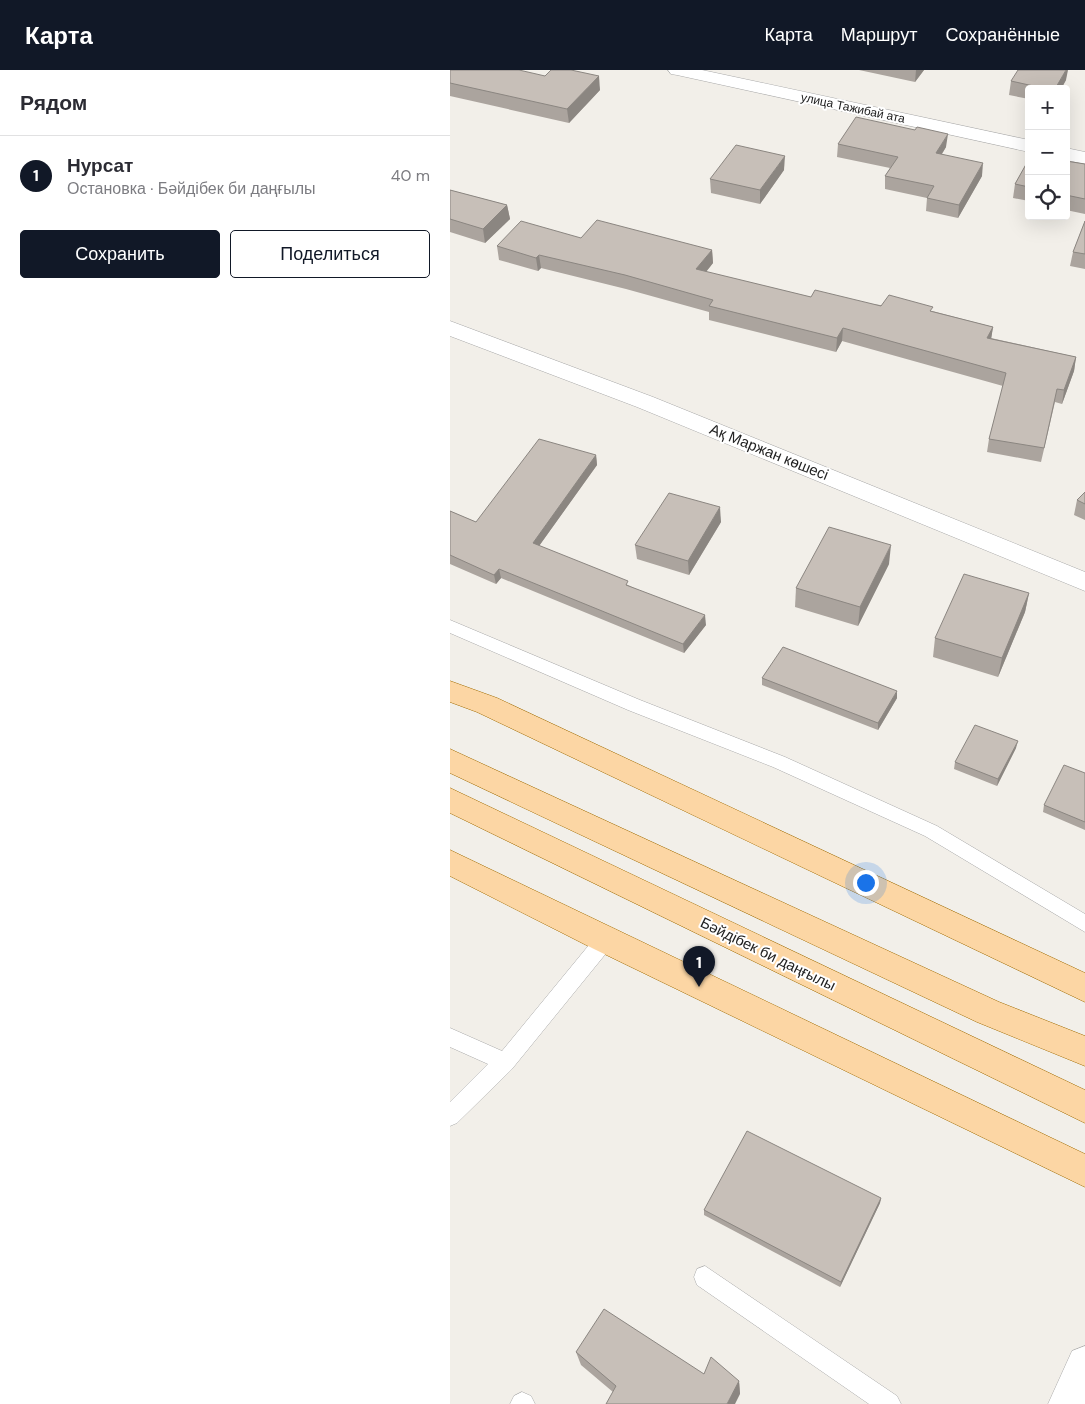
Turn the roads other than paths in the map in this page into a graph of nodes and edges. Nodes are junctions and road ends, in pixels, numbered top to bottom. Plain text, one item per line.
1 (677, 70) edge
2 (1025, 145) edge
3 (1070, 155) edge
4 (1085, 158) edge
5 (450, 328) edge
6 (1085, 582) edge
7 (450, 626) edge
8 (450, 690) edge
9 (450, 760) edge
10 (450, 800) edge
11 (450, 862) edge
12 (1085, 924) edge
13 (605, 940) junction
14 (1085, 988) edge
15 (450, 1036) edge
16 (1085, 1051) edge
17 (505, 1062) junction
18 (1085, 1107) edge
19 (450, 1116) edge
20 (1085, 1171) edge
21 (705, 1277) dead end
22 (1085, 1364) edge
23 (889, 1404) edge
24 (1068, 1404) edge

1 - 2 street, улица Тажибай ата
3 - 4 street
5 - 6 street, Ақ Маржан көшесі
7 - 12 lane
8 - 14 main road
9 - 16 main road
10 - 18 main road, Бәйдібек би даңғылы
11 - 13 main road
13 - 17 lane
13 - 20 main road
15 - 17 lane
17 - 19 lane
21 - 23 lane
22 - 24 street

